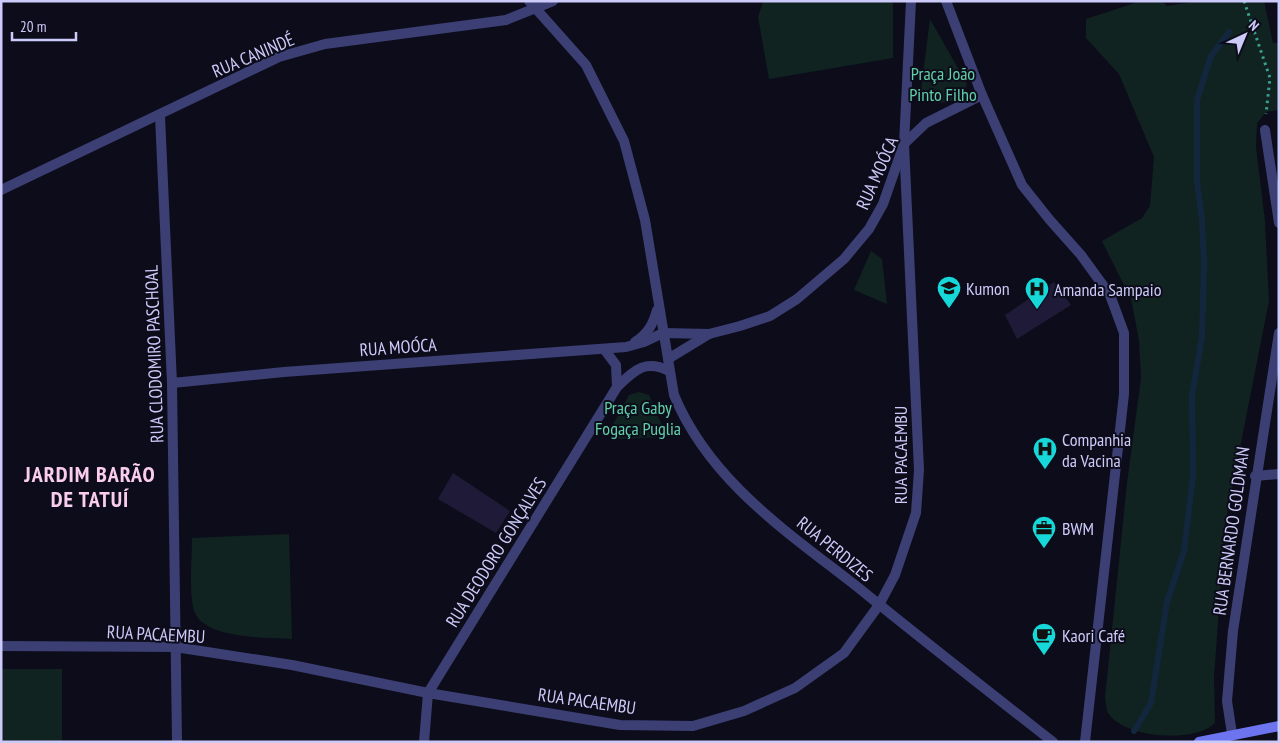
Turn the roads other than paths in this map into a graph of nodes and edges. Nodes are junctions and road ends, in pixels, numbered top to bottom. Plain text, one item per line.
1 (529, 1) edge
2 (553, 1) edge
3 (946, 1) edge
4 (913, 2) edge
5 (536, 10) junction
6 (982, 95) junction
7 (160, 116) junction
8 (1265, 130) road end
9 (904, 144) junction
10 (1, 190) edge
11 (1279, 223) edge
12 (658, 305) junction
13 (663, 333) junction
14 (1279, 333) edge
15 (710, 334) junction
16 (626, 347) junction
17 (604, 349) junction
18 (668, 359) junction
19 (670, 370) junction
20 (172, 383) junction
21 (617, 387) junction
22 (1279, 474) edge
23 (1255, 476) junction
24 (879, 605) junction
25 (1, 646) edge
26 (175, 647) junction
27 (428, 693) junction
28 (1279, 726) edge
29 (1232, 734) junction
30 (177, 742) edge
31 (424, 742) edge
32 (1053, 742) edge
33 (1085, 742) edge
34 (1199, 742) edge

1 - 5 street, RUA PERDIZES
2 - 5 street, RUA CANINDÉ
3 - 6 street
4 - 9 street, RUA PACAEMBU
5 - 7 street, RUA CANINDÉ
5 - 12 street, RUA PERDIZES
6 - 9 street, RUA MOÓCA
6 - 33 street
7 - 10 street, RUA CANINDÉ
7 - 20 street, RUA CLODOMIRO PASCHOAL
8 - 11 street
9 - 15 street, RUA MOÓCA
9 - 24 street, RUA PACAEMBU
12 - 13 street, RUA PERDIZES
12 - 16 street, RUA MOÓCA
13 - 15 street, RUA MOÓCA
13 - 16 street, RUA MOÓCA
13 - 18 street, RUA PERDIZES
14 - 23 street, RUA BERNARDO GOLDMAN
15 - 18 street, RUA MOÓCA
16 - 17 street, RUA MOÓCA
17 - 20 street, RUA MOÓCA
17 - 21 street
18 - 19 street, RUA PERDIZES
19 - 21 street, RUA DEODORO GONÇALVES
19 - 24 street, RUA PERDIZES
20 - 26 street, RUA CLODOMIRO PASCHOAL
21 - 27 street, RUA DEODORO GONÇALVES
22 - 23 street
23 - 29 street, RUA BERNARDO GOLDMAN
24 - 27 street, RUA PACAEMBU
24 - 32 street, RUA PERDIZES
25 - 26 street, RUA PACAEMBU
26 - 27 street, RUA PACAEMBU
26 - 30 street, RUA CLODOMIRO PASCHOAL
27 - 31 street, RUA DEODORO GONÇALVES
28 - 29 main road
29 - 34 main road

